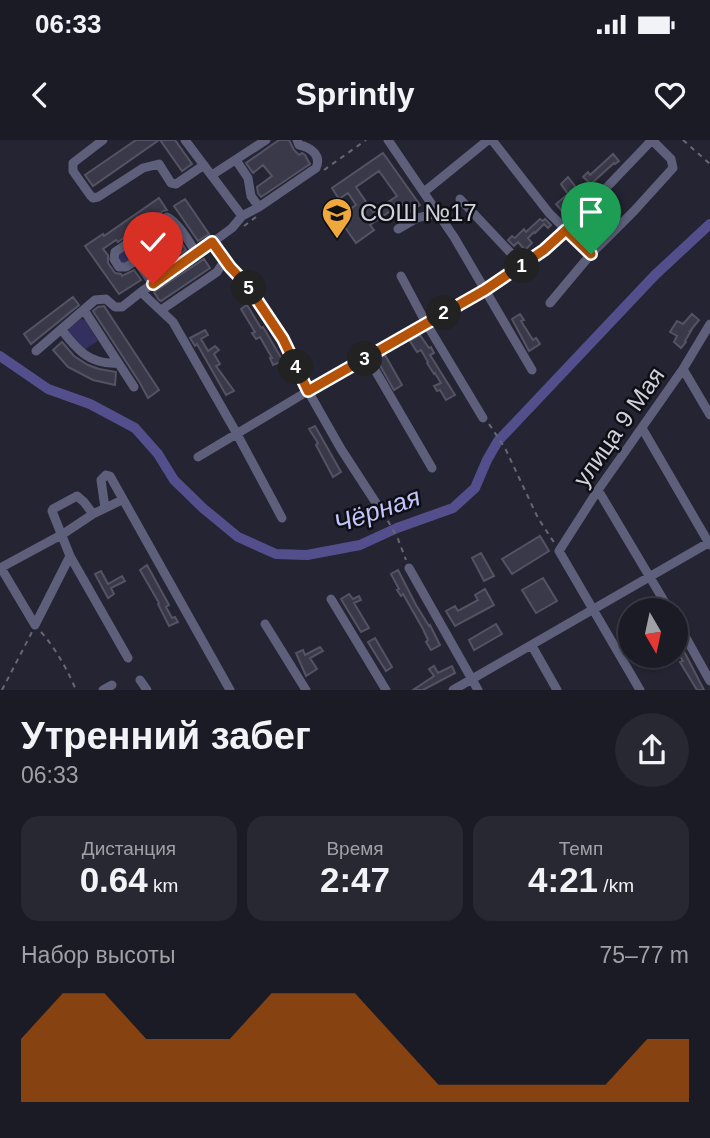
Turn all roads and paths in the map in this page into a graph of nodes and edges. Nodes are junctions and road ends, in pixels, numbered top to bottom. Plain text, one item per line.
1 (103, 140) edge
2 (186, 140) edge
3 (266, 140) edge
4 (297, 140) edge
5 (388, 140) edge
6 (490, 140) edge
7 (652, 140) edge
8 (683, 140) edge
9 (236, 160) junction
10 (710, 164) edge
11 (204, 165) junction
12 (212, 175) junction
13 (424, 192) junction
14 (460, 199) dead end
15 (260, 207) junction
16 (437, 213) junction
17 (243, 216) junction
18 (398, 229) dead end
19 (566, 230) junction
20 (181, 231) junction
21 (212, 242) junction
22 (197, 254) junction
23 (591, 254) junction
24 (136, 260) junction
25 (228, 264) junction
26 (522, 265) junction
27 (401, 276) dead end
28 (153, 284) junction
29 (485, 290) junction
30 (142, 292) junction
31 (550, 303) dead end
32 (84, 310) junction
33 (163, 310) junction
34 (426, 323) junction
35 (710, 324) edge
36 (61, 329) junction
37 (36, 351) dead end
38 (368, 358) junction
39 (118, 363) junction
40 (683, 369) junction
41 (532, 370) dead end
42 (134, 387) dead end
43 (308, 391) junction
44 (710, 415) edge
45 (483, 418) dead end
46 (491, 426) dead end
47 (642, 428) junction
48 (237, 434) junction
49 (198, 457) dead end
50 (432, 468) dead end
51 (598, 490) junction
52 (122, 500) junction
53 (378, 506) dead end
54 (105, 508) junction
55 (93, 514) junction
56 (386, 517) dead end
57 (282, 518) dead end
58 (63, 534) junction
59 (710, 543) edge
60 (559, 551) junction
61 (70, 556) junction
62 (1, 568) edge
63 (409, 568) joint
64 (651, 577) junction
65 (663, 598) edge
66 (331, 599) dead end
67 (593, 609) junction
68 (265, 624) dead end
69 (35, 625) junction
70 (688, 642) edge
71 (532, 646) junction
72 (128, 658) dead end
73 (140, 680) dead end
74 (472, 680) junction
75 (710, 681) edge
76 (112, 685) dead end
77 (2, 690) edge
78 (76, 690) edge
79 (103, 690) edge
80 (147, 690) edge
81 (230, 690) edge
82 (306, 690) edge
83 (386, 690) edge
84 (453, 690) edge
85 (478, 690) edge
86 (557, 690) edge
87 (639, 690) edge

1 - 11 street
2 - 11 street
3 - 9 street
4 - 15 street
5 - 13 street
6 - 13 street
6 - 19 street
7 - 19 street
7 - 23 street
8 - 10 path
9 - 12 street
9 - 15 street
11 - 12 street
12 - 17 street
13 - 16 street
14 - 26 street
15 - 17 street
16 - 18 street
16 - 29 street
17 - 21 street
19 - 23 street
19 - 26 street
20 - 22 street
20 - 24 street
20 - 24 street
21 - 22 street
21 - 25 street
22 - 28 street
23 - 31 street
24 - 28 street
25 - 33 street
25 - 43 street
26 - 29 street
27 - 34 street
28 - 30 street
29 - 34 street
29 - 41 street
30 - 32 street
30 - 33 street
32 - 36 street
32 - 39 street
33 - 48 street
34 - 38 street
34 - 45 street
35 - 40 street, улица 9 Мая
36 - 37 street
36 - 39 street
38 - 43 street
38 - 50 street
39 - 42 street
40 - 44 street
40 - 47 street, улица 9 Мая
43 - 48 street
43 - 53 street
46 - 60 path
47 - 51 street, улица 9 Мая
47 - 59 street
48 - 49 street
48 - 57 street
51 - 60 street, улица 9 Мая
51 - 64 street
52 - 54 street
52 - 54 street
52 - 81 street
54 - 55 street
55 - 58 street
55 - 58 street
56 - 63 path
58 - 61 street
58 - 62 street
59 - 64 street
60 - 67 street
61 - 69 street
61 - 72 street
62 - 69 street
63 - 74 street
64 - 65 street
64 - 67 street
66 - 83 street
67 - 71 street
67 - 87 street
68 - 82 street
69 - 77 path
69 - 78 path
70 - 75 street
71 - 74 street
71 - 86 street
73 - 80 street
74 - 84 street
74 - 85 street
76 - 79 street

